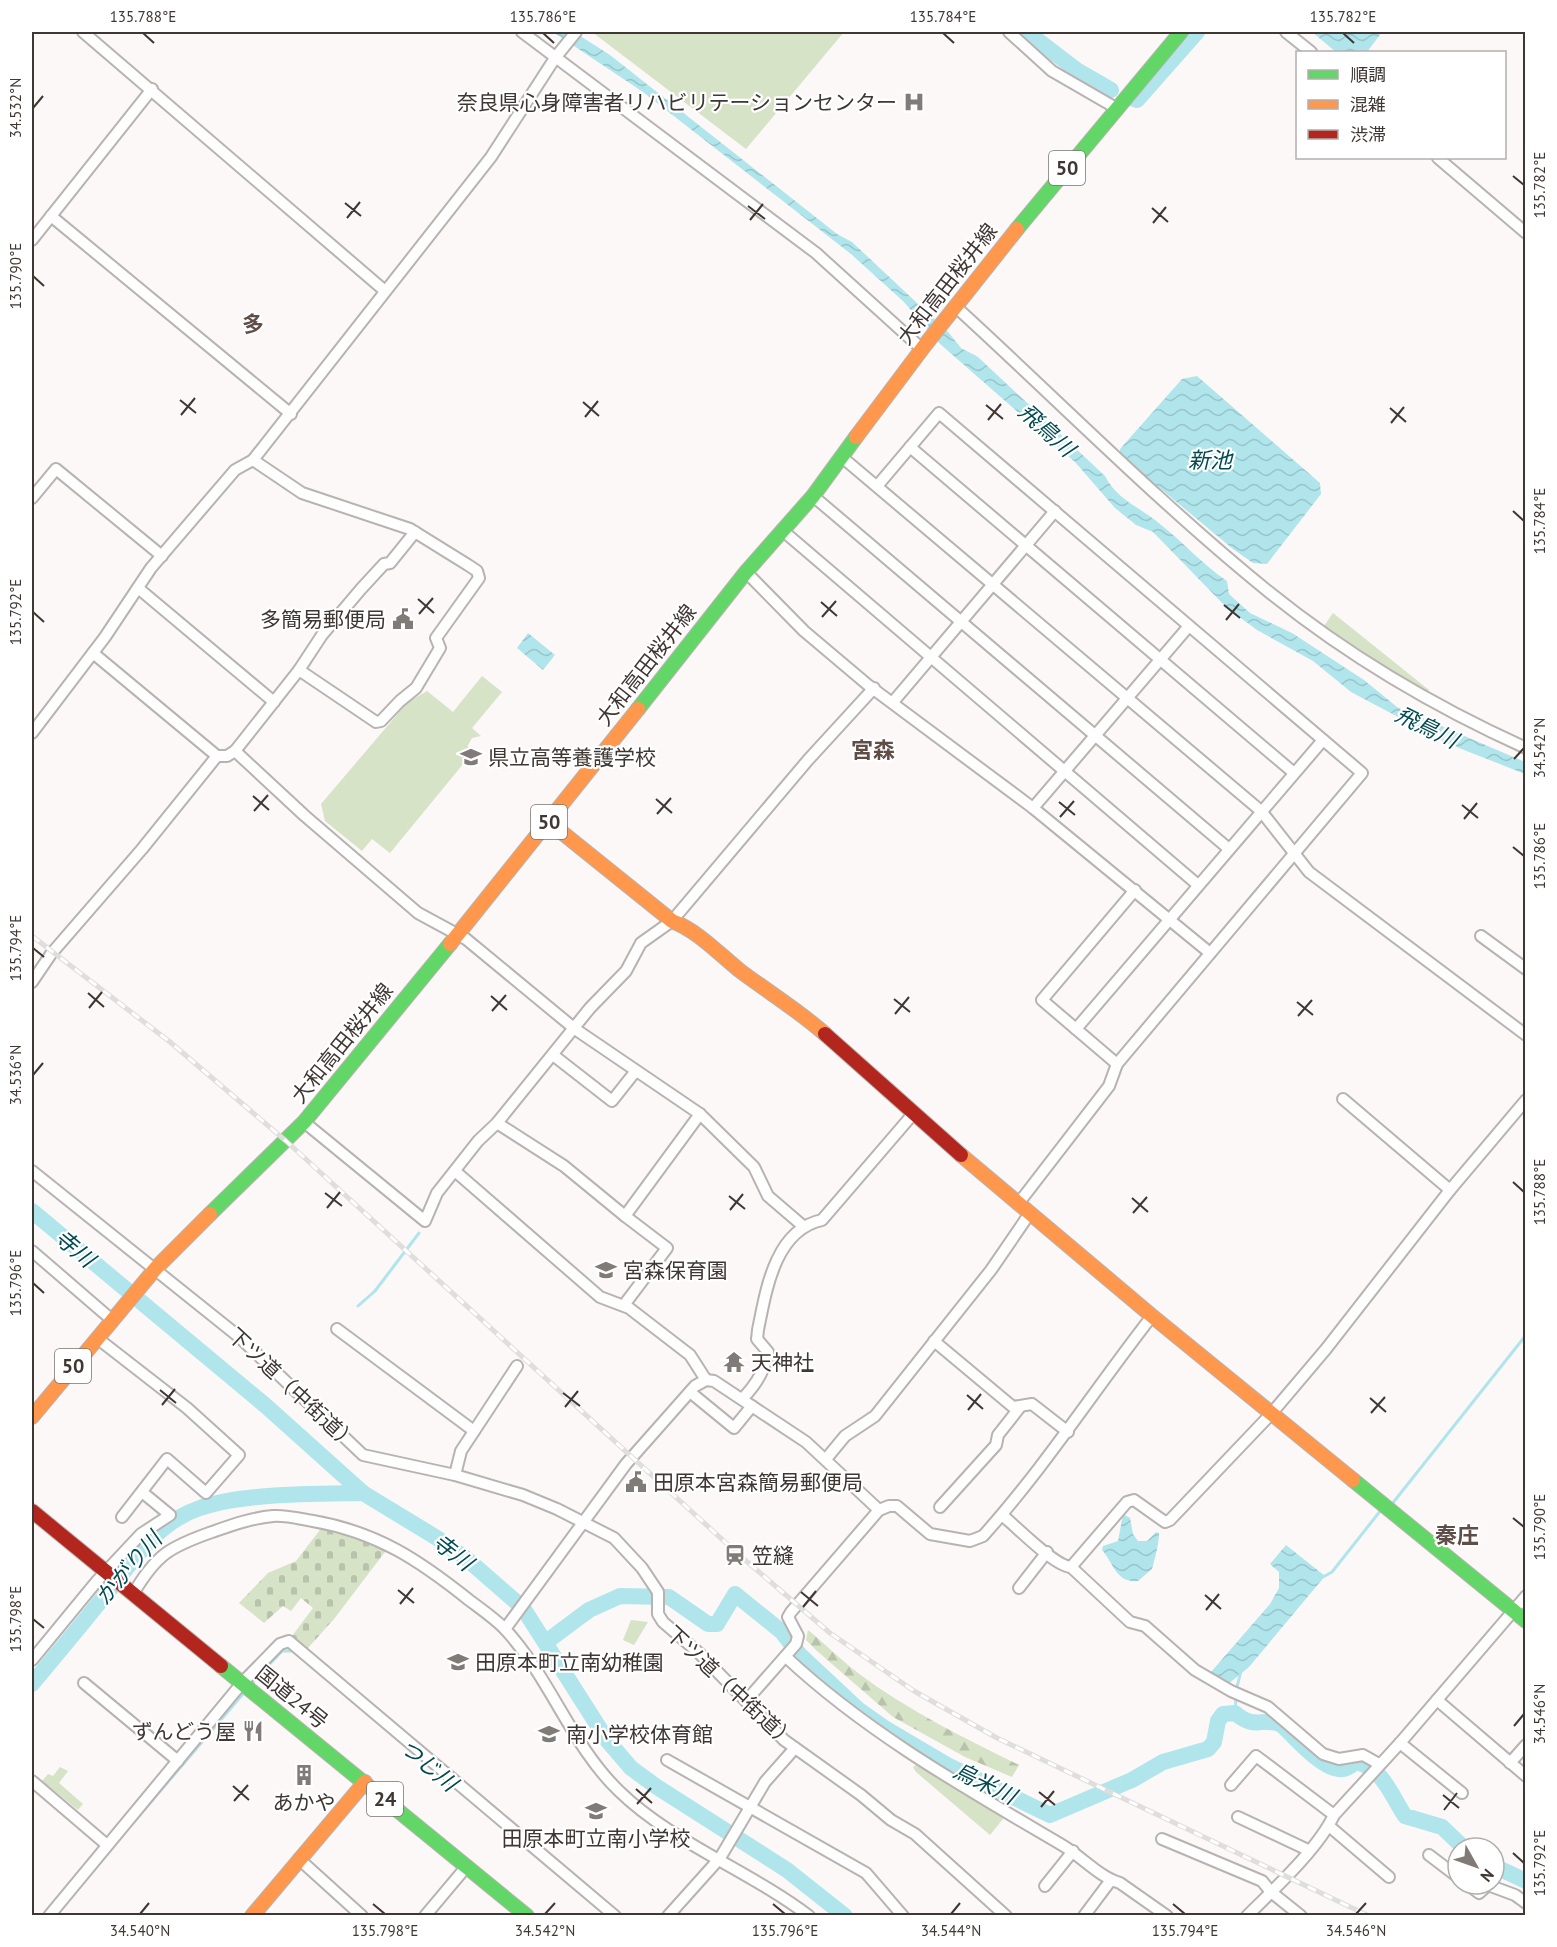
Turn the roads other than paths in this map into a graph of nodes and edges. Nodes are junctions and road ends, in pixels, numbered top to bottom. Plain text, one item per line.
1 (83, 32) edge
2 (522, 32) edge
3 (576, 32) edge
4 (1009, 32) edge
5 (1181, 32) edge
6 (1286, 32) edge
7 (1310, 51) edge
8 (556, 56) junction
9 (152, 89) junction
10 (1116, 108) junction
11 (1439, 159) edge
12 (51, 216) junction
13 (1526, 233) edge
14 (32, 240) edge
15 (385, 291) junction
16 (954, 309) junction
17 (923, 347) junction
18 (291, 414) junction
19 (910, 447) junction
20 (843, 458) junction
21 (253, 460) junction
22 (878, 485) junction
23 (813, 496) junction
24 (32, 498) edge
25 (1055, 511) junction
26 (782, 530) junction
27 (415, 532) junction
28 (1026, 545) junction
29 (162, 556) junction
30 (746, 572) junction
31 (993, 584) junction
32 (138, 588) junction
33 (961, 621) junction
34 (1189, 626) junction
35 (93, 653) junction
36 (931, 657) junction
37 (1159, 660) junction
38 (299, 670) junction
39 (874, 688) junction
40 (1127, 698) junction
41 (274, 702) junction
42 (893, 702) junction
43 (32, 733) edge
44 (1095, 735) junction
45 (1323, 740) junction
46 (1526, 748) edge
47 (235, 751) junction
48 (217, 756) junction
49 (1065, 771) junction
50 (1294, 773) junction
51 (1033, 808) junction
52 (1261, 811) junction
53 (549, 822) junction
54 (1229, 849) junction
55 (1294, 854) junction
56 (1198, 885) junction
57 (1135, 890) junction
58 (1170, 919) junction
59 (672, 921) junction
60 (457, 936) junction
61 (1481, 936) dead end
62 (1210, 953) junction
63 (1526, 969) edge
64 (32, 982) edge
65 (575, 1029) junction
66 (1076, 1029) junction
67 (1526, 1035) edge
68 (553, 1055) junction
69 (1117, 1064) junction
70 (635, 1072) junction
71 (1343, 1099) dead end
72 (1526, 1100) edge
73 (700, 1114) junction
74 (913, 1114) junction
75 (304, 1122) junction
76 (497, 1123) junction
77 (32, 1171) edge
78 (456, 1172) junction
79 (1450, 1190) junction
80 (1018, 1204) junction
81 (1030, 1214) junction
82 (625, 1216) junction
83 (803, 1226) junction
84 (32, 1251) edge
85 (154, 1271) junction
86 (624, 1305) junction
87 (1152, 1317) junction
88 (114, 1318) junction
89 (338, 1329) dead end
90 (97, 1338) junction
91 (934, 1341) junction
92 (517, 1366) dead end
93 (706, 1380) junction
94 (690, 1392) junction
95 (742, 1399) junction
96 (752, 1406) junction
97 (1020, 1407) junction
98 (1271, 1414) junction
99 (32, 1417) edge
100 (474, 1431) junction
101 (1068, 1432) junction
102 (826, 1459) junction
103 (455, 1475) junction
104 (142, 1492) junction
105 (940, 1507) dead end
106 (879, 1510) junction
107 (32, 1511) edge
108 (1002, 1515) junction
109 (122, 1517) dead end
110 (584, 1522) junction
111 (1047, 1552) junction
112 (1071, 1567) junction
113 (108, 1574) junction
114 (1019, 1588) dead end
115 (131, 1593) junction
116 (1526, 1596) edge
117 (1513, 1610) junction
118 (1526, 1621) edge
119 (506, 1625) junction
120 (786, 1657) junction
121 (32, 1660) edge
122 (84, 1683) dead end
123 (242, 1683) junction
124 (1437, 1700) junction
125 (746, 1701) junction
126 (1401, 1743) junction
127 (1526, 1745) edge
128 (795, 1748) junction
129 (178, 1761) junction
130 (667, 1761) dead end
131 (1510, 1763) junction
132 (1375, 1769) junction
133 (1526, 1776) edge
134 (32, 1781) edge
135 (365, 1782) junction
136 (1231, 1785) dead end
137 (1462, 1793) dead end
138 (750, 1809) junction
139 (1238, 1817) dead end
140 (1331, 1821) junction
141 (1162, 1839) dead end
142 (107, 1845) junction
143 (1308, 1850) junction
144 (1073, 1851) junction
145 (1429, 1855) dead end
146 (721, 1857) junction
147 (299, 1859) junction
148 (467, 1866) junction
149 (1446, 1868) edge
150 (1389, 1876) dead end
151 (1111, 1880) junction
152 (1045, 1886) dead end
153 (1271, 1892) junction
154 (1506, 1892) edge
155 (1526, 1903) edge
156 (1248, 1915) edge
157 (49, 1916) edge
158 (252, 1916) edge
159 (362, 1916) edge
160 (425, 1916) edge
161 (527, 1916) edge
162 (615, 1916) edge
163 (668, 1916) edge
164 (809, 1916) edge
165 (903, 1916) edge
166 (1006, 1916) edge
167 (1084, 1916) edge
168 (1167, 1916) edge
169 (1301, 1916) edge

1 - 9 street
2 - 8 street
3 - 8 street
4 - 10 street
5 - 10 main road, 大和高田桜井線 / 50
6 - 7 street
8 - 15 street
8 - 17 street
9 - 12 street
9 - 15 street
10 - 16 main road, 大和高田桜井線 / 50
11 - 13 street
12 - 14 street
12 - 18 street
15 - 18 street
16 - 17 main road, 大和高田桜井線 / 50
16 - 46 street
17 - 20 main road, 大和高田桜井線 / 50
18 - 21 street
19 - 22 street
19 - 25 street
19 - 28 street
20 - 22 street
20 - 23 main road, 大和高田桜井線 / 50
21 - 27 street
21 - 29 street
22 - 31 street
23 - 26 main road, 大和高田桜井線 / 50
23 - 33 street
24 - 29 street
25 - 28 street
25 - 34 street
26 - 30 main road, 大和高田桜井線 / 50
26 - 36 street
27 - 38 street
27 - 38 street
28 - 31 street
28 - 37 street
29 - 32 street
30 - 39 street
30 - 53 main road, 大和高田桜井線 / 50
31 - 33 street
31 - 40 street
32 - 35 street
32 - 41 street
33 - 36 street
33 - 44 street
34 - 37 street
34 - 45 street
35 - 43 street
35 - 48 street
36 - 42 street
36 - 49 street
37 - 40 street
37 - 50 street
38 - 41 street
39 - 42 street
39 - 59 street
40 - 44 street
40 - 52 street
41 - 47 street
42 - 51 street
44 - 49 street
44 - 54 street
45 - 50 street
45 - 55 street
47 - 48 street
47 - 60 street
48 - 64 street
49 - 51 street
49 - 56 street
50 - 52 street
51 - 57 street
52 - 54 street
52 - 55 street
53 - 59 main road
53 - 60 main road, 大和高田桜井線 / 50
54 - 56 street
55 - 62 street
55 - 67 street
56 - 58 street
57 - 58 street
57 - 66 street
58 - 62 street
58 - 66 street
59 - 65 street
59 - 74 main road
60 - 65 street
60 - 75 main road, 大和高田桜井線 / 50
61 - 63 street
62 - 69 street
65 - 68 street
65 - 70 street
66 - 69 street
68 - 70 street
68 - 76 street
69 - 80 street
70 - 73 street
71 - 79 street
72 - 79 street
73 - 82 street
73 - 83 street
74 - 80 main road
74 - 83 street
75 - 78 street
75 - 85 main road, 大和高田桜井線 / 50
76 - 78 street
76 - 82 street
77 - 85 street, 下ツ道（中街道）
78 - 86 street
79 - 98 street
80 - 81 main road
81 - 87 main road
81 - 91 street
82 - 86 street
83 - 95 street
84 - 88 street
85 - 88 main road, 大和高田桜井線 / 50
85 - 103 street, 下ツ道（中街道）
86 - 93 street
87 - 98 main road
87 - 101 street
88 - 90 main road, 大和高田桜井線 / 50
89 - 100 street
90 - 99 main road, 大和高田桜井線 / 50
90 - 104 street
91 - 97 street
91 - 102 street
92 - 100 street
93 - 94 street
93 - 95 street
94 - 96 street
94 - 110 street
95 - 96 street
96 - 102 street
97 - 101 street
97 - 105 street
98 - 112 street
98 - 117 main road
100 - 103 street
101 - 108 street
102 - 106 street
103 - 110 street, 下ツ道（中街道）
104 - 109 street
104 - 113 street
106 - 108 street
106 - 120 street
107 - 113 main road, 国道24号 / 24
108 - 111 street
110 - 119 street
110 - 125 street, 下ツ道（中街道）
111 - 112 street
111 - 114 street
112 - 132 street
113 - 115 main road, 国道24号 / 24
113 - 121 street
115 - 119 street
115 - 123 main road, 国道24号 / 24
116 - 117 street
117 - 118 main road
117 - 124 street
119 - 146 street
120 - 125 street
120 - 144 street
122 - 129 street
123 - 129 street
123 - 135 main road, 国道24号 / 24
123 - 162 street
124 - 126 street
124 - 131 street
125 - 128 street, 下ツ道（中街道）
126 - 132 street
126 - 137 street
127 - 131 street
128 - 138 street
128 - 166 street, 下ツ道（中街道）
129 - 142 street
130 - 138 street
131 - 133 street
132 - 140 street
134 - 142 street
135 - 147 main road
135 - 148 main road, 国道24号 / 24
136 - 140 street
138 - 146 street
138 - 165 street
139 - 143 street
140 - 143 street
140 - 150 street
141 - 153 street
142 - 157 street
143 - 153 street
144 - 151 street
144 - 152 street
145 - 149 street
146 - 163 street
146 - 164 street
147 - 158 main road
147 - 159 street
148 - 160 street
148 - 161 main road, 国道24号 / 24
151 - 167 street
151 - 168 street
153 - 156 street
153 - 169 street
154 - 155 street

